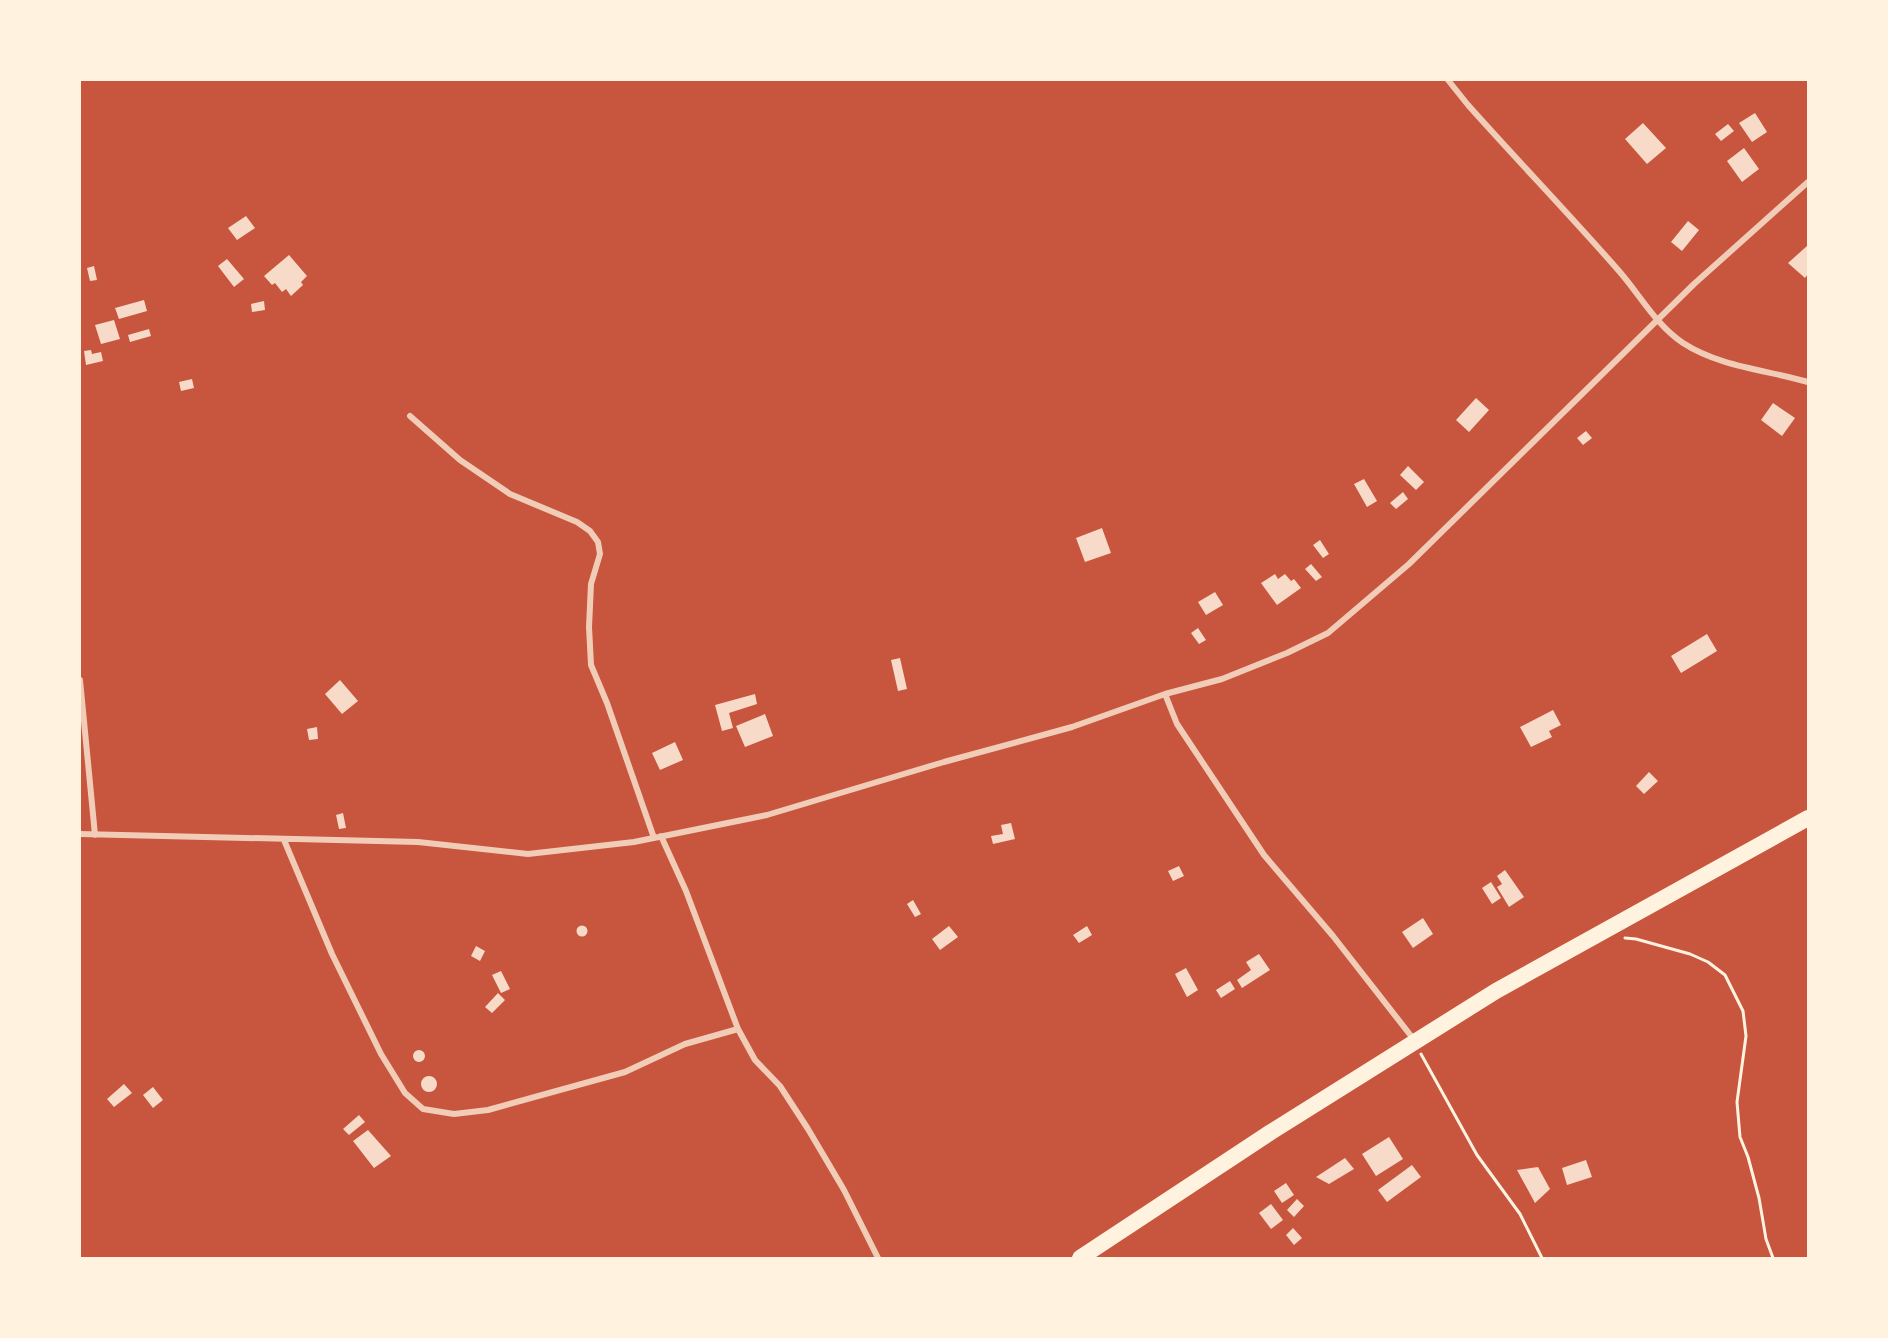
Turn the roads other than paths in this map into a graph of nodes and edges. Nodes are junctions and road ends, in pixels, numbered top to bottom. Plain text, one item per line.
1 (1448, 80) edge
2 (1809, 182) edge
3 (1658, 320) junction
4 (1809, 382) edge
5 (410, 416) dead end
6 (80, 680) edge
7 (1165, 694) junction
8 (1809, 818) edge
9 (80, 834) edge
10 (95, 834) junction
11 (658, 837) junction
12 (284, 840) junction
13 (738, 1029) junction
14 (1415, 1042) junction
15 (878, 1258) edge
16 (1080, 1258) edge

1 - 3 street
2 - 3 street
3 - 4 street
3 - 7 street
5 - 11 street
6 - 10 street
7 - 11 street
7 - 14 street
8 - 14 highway
9 - 10 street
10 - 12 street
11 - 12 street
11 - 13 street
12 - 13 street
13 - 15 street
14 - 16 highway

